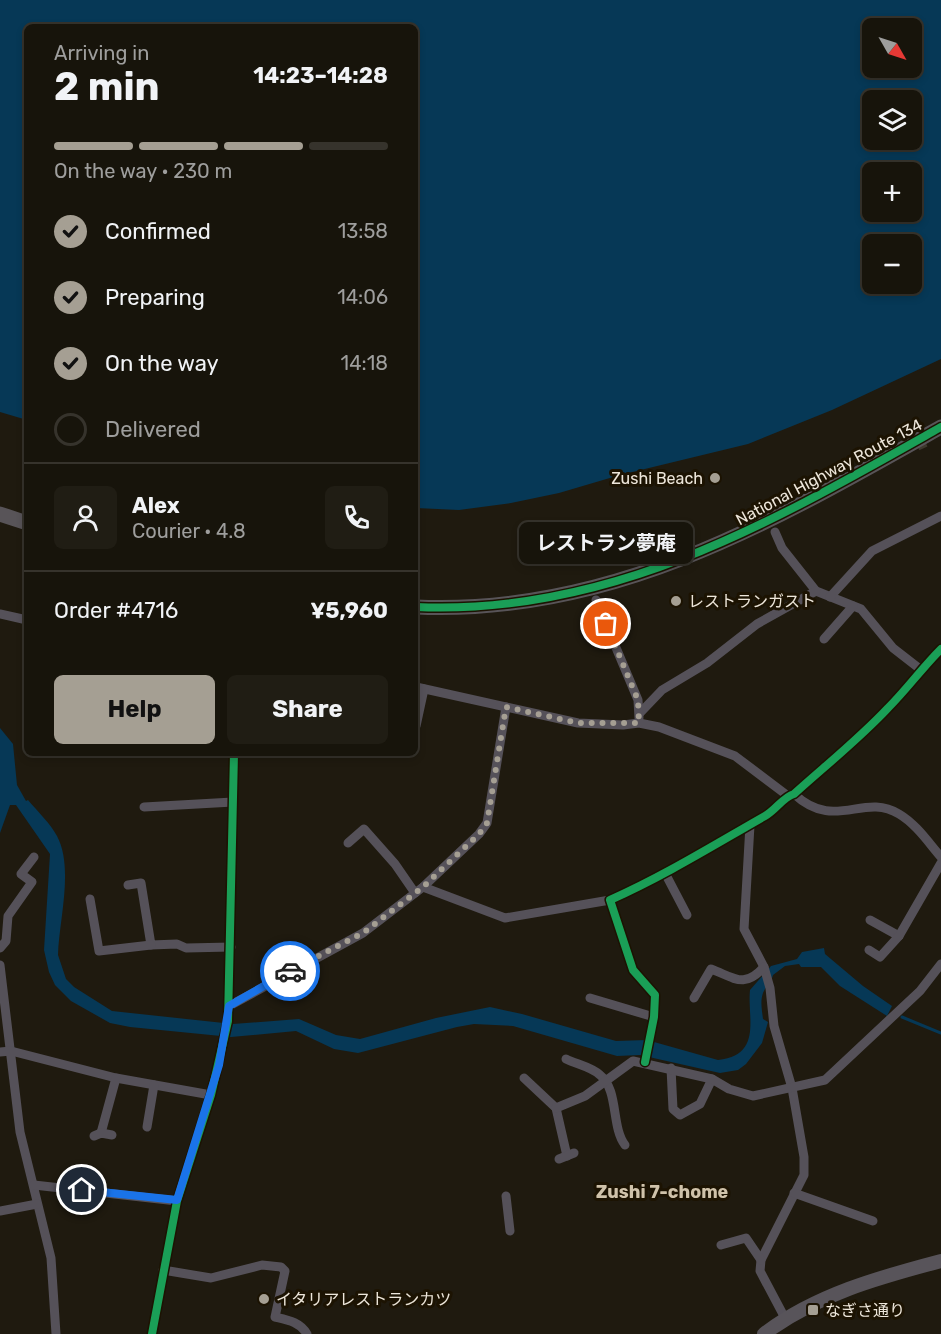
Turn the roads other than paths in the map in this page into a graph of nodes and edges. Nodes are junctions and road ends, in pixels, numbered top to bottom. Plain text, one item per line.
1 (941, 427) edge
2 (0, 514) edge
3 (941, 516) edge
4 (24, 522) edge
5 (774, 532) dead end
6 (816, 591) junction
7 (830, 597) junction
8 (596, 600) dead end
9 (853, 606) junction
10 (418, 607) edge
11 (0, 614) edge
12 (24, 619) edge
13 (824, 639) dead end
14 (941, 649) edge
15 (920, 669) junction
16 (420, 688) edge
17 (418, 707) edge
18 (506, 707) junction
19 (639, 718) junction
20 (234, 756) edge
21 (791, 795) junction
22 (233, 802) junction
23 (144, 807) dead end
24 (750, 825) junction
25 (348, 843) dead end
26 (34, 857) dead end
27 (941, 857) edge
28 (941, 863) edge
29 (665, 873) junction
30 (128, 885) dead end
31 (419, 890) junction
32 (90, 899) dead end
33 (610, 900) junction
34 (687, 915) dead end
35 (870, 920) dead end
36 (899, 936) junction
37 (150, 945) junction
38 (231, 947) junction
39 (0, 948) edge
40 (869, 950) dead end
41 (941, 964) edge
42 (0, 965) edge
43 (764, 970) junction
44 (590, 998) dead end
45 (694, 998) dead end
46 (229, 1006) junction
47 (654, 1017) junction
48 (10, 1051) junction
49 (0, 1052) edge
50 (566, 1059) dead end
51 (645, 1060) junction
52 (671, 1068) junction
53 (116, 1078) junction
54 (524, 1078) dead end
55 (712, 1079) junction
56 (605, 1080) junction
57 (154, 1085) junction
58 (792, 1088) junction
59 (211, 1095) junction
60 (556, 1108) junction
61 (147, 1127) dead end
62 (112, 1135) dead end
63 (625, 1145) dead end
64 (567, 1156) dead end
65 (34, 1185) junction
66 (795, 1193) junction
67 (506, 1196) dead end
68 (177, 1200) junction
69 (37, 1204) junction
70 (0, 1211) edge
71 (873, 1221) dead end
72 (510, 1231) dead end
73 (721, 1245) dead end
74 (761, 1260) junction
75 (941, 1261) edge
76 (163, 1270) junction
77 (786, 1320) junction
78 (56, 1334) edge
79 (152, 1334) edge
80 (307, 1334) edge
81 (764, 1334) edge

1 - 10 highway, National Highway Route 134
2 - 4 highway
3 - 7 street
5 - 6 street
6 - 7 street
6 - 19 street
7 - 9 street
8 - 19 street
9 - 13 street
9 - 15 street
11 - 12 street
14 - 15 street
15 - 21 street
16 - 17 street
16 - 18 street
18 - 19 street
18 - 31 street
19 - 21 street
20 - 22 street
21 - 24 street
21 - 27 street
22 - 23 street
22 - 38 street
24 - 29 street
24 - 43 street
25 - 31 street
26 - 39 street
28 - 36 street
29 - 33 street
29 - 34 street
30 - 37 street
31 - 33 street
31 - 46 street
32 - 37 street
33 - 47 street
35 - 36 street
36 - 40 street
37 - 38 street
38 - 46 street
41 - 58 street
42 - 48 street
43 - 45 street
43 - 58 street
44 - 47 street
46 - 59 street
47 - 51 street
48 - 49 street
48 - 53 street
48 - 65 street
50 - 56 street
51 - 52 street
51 - 56 street
52 - 55 street
52 - 55 street
53 - 57 street
53 - 62 street
54 - 60 street
55 - 58 street
56 - 60 street
56 - 63 street
57 - 59 street
57 - 61 street
58 - 66 street
59 - 68 street
60 - 64 street
65 - 68 street
65 - 69 street
66 - 71 street
66 - 74 street
67 - 72 street
68 - 76 street
69 - 70 street
69 - 78 street
73 - 74 street
74 - 77 street
75 - 77 main road
76 - 79 street
76 - 80 street
77 - 81 main road

